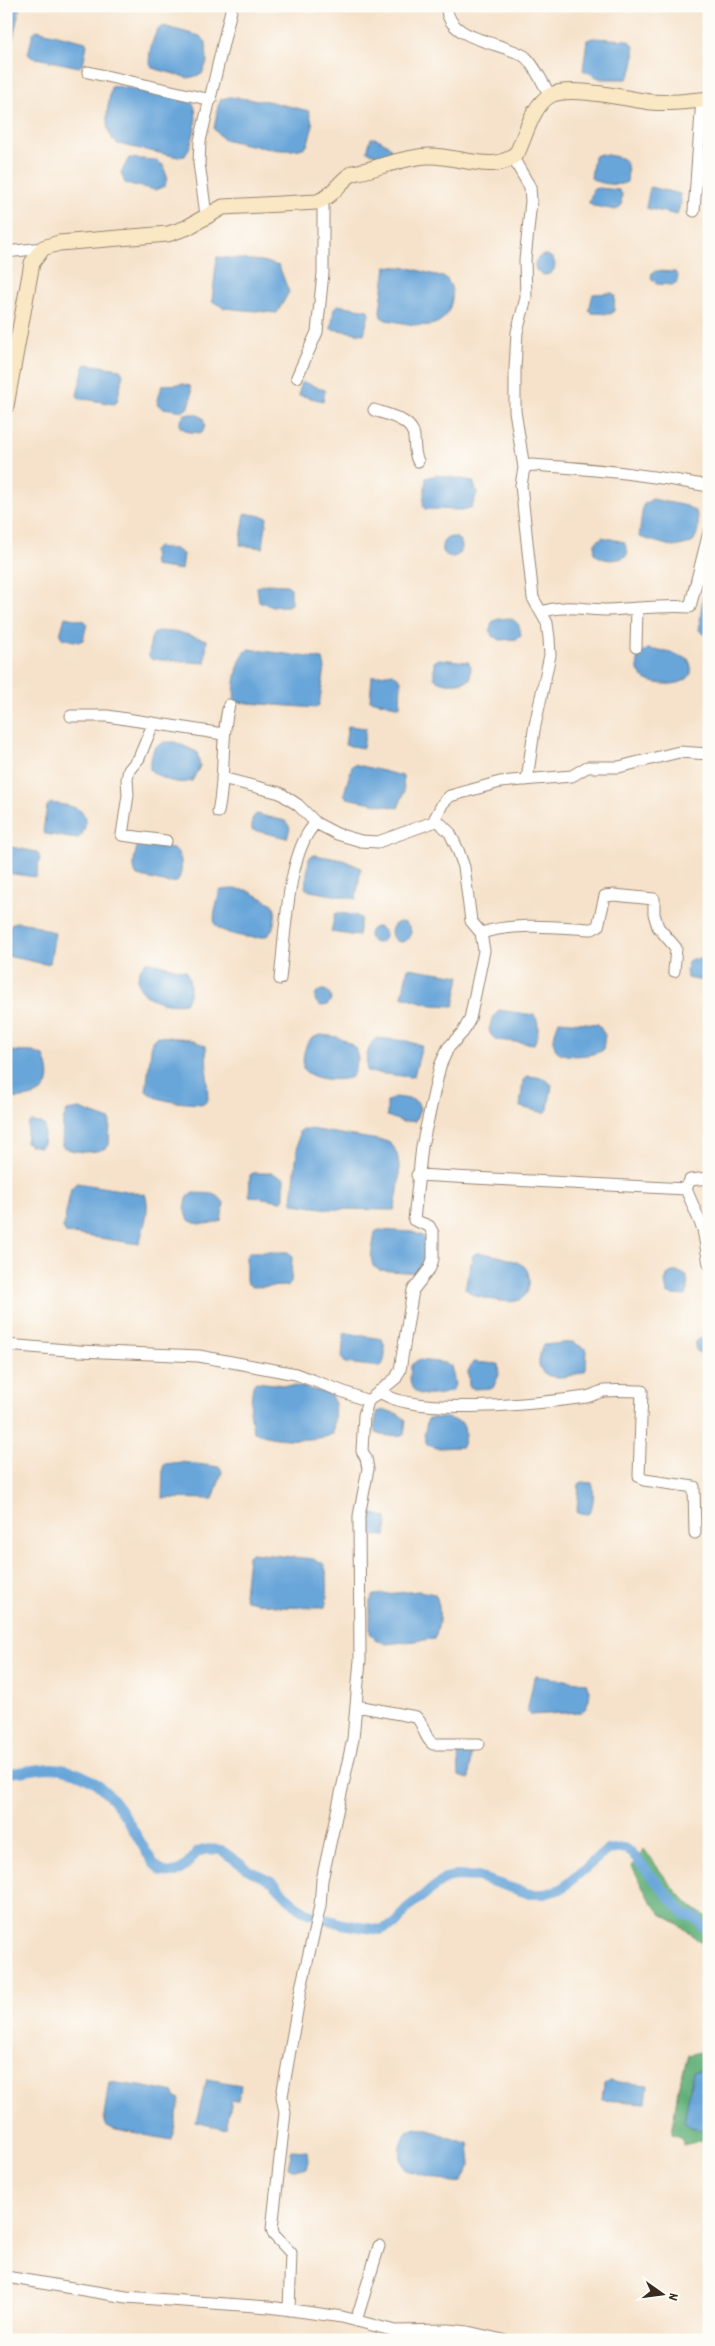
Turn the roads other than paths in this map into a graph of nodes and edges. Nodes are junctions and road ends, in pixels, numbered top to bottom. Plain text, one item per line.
1 (232, 6) edge
2 (447, 6) edge
3 (88, 72) dead end
4 (550, 95) junction
5 (705, 99) edge
6 (210, 100) junction
7 (513, 158) junction
8 (323, 200) junction
9 (694, 211) dead end
10 (206, 215) junction
11 (43, 248) junction
12 (6, 252) edge
13 (297, 377) dead end
14 (6, 406) edge
15 (374, 410) dead end
16 (418, 461) dead end
17 (524, 468) junction
18 (709, 486) edge
19 (709, 532) edge
20 (637, 608) junction
21 (542, 612) junction
22 (636, 647) dead end
23 (229, 705) dead end
24 (71, 716) dead end
25 (153, 724) junction
26 (223, 734) junction
27 (709, 754) edge
28 (222, 778) junction
29 (527, 780) junction
30 (218, 812) dead end
31 (436, 821) junction
32 (316, 823) junction
33 (166, 841) dead end
34 (481, 933) junction
35 (674, 972) dead end
36 (280, 979) dead end
37 (417, 1175) junction
38 (709, 1178) edge
39 (686, 1189) junction
40 (709, 1264) edge
41 (6, 1345) edge
42 (379, 1390) junction
43 (368, 1400) junction
44 (695, 1533) dead end
45 (357, 1706) junction
46 (479, 1744) dead end
47 (379, 2246) dead end
48 (6, 2276) edge
49 (289, 2310) junction
50 (356, 2321) junction
51 (503, 2340) edge

1 - 6 street
2 - 4 street
3 - 6 street
4 - 5 main road
4 - 7 main road
5 - 9 street
6 - 10 street
7 - 8 main road
7 - 17 street
8 - 10 main road
8 - 13 street
10 - 11 main road
11 - 12 street
11 - 14 main road
15 - 16 street
17 - 18 street
17 - 21 street
19 - 20 street
20 - 21 street
20 - 22 street
21 - 29 street
23 - 26 street
24 - 25 street
25 - 26 street
25 - 33 street
26 - 28 street
27 - 29 street
28 - 30 street
28 - 32 street
29 - 31 street
31 - 32 street
31 - 34 street
32 - 36 street
34 - 35 street
34 - 37 street
37 - 39 street
37 - 42 street
38 - 39 street
39 - 40 street
41 - 43 street
42 - 43 street
42 - 44 street
43 - 45 street
45 - 46 street
45 - 49 street
47 - 50 street
48 - 49 street
49 - 50 street
50 - 51 street

